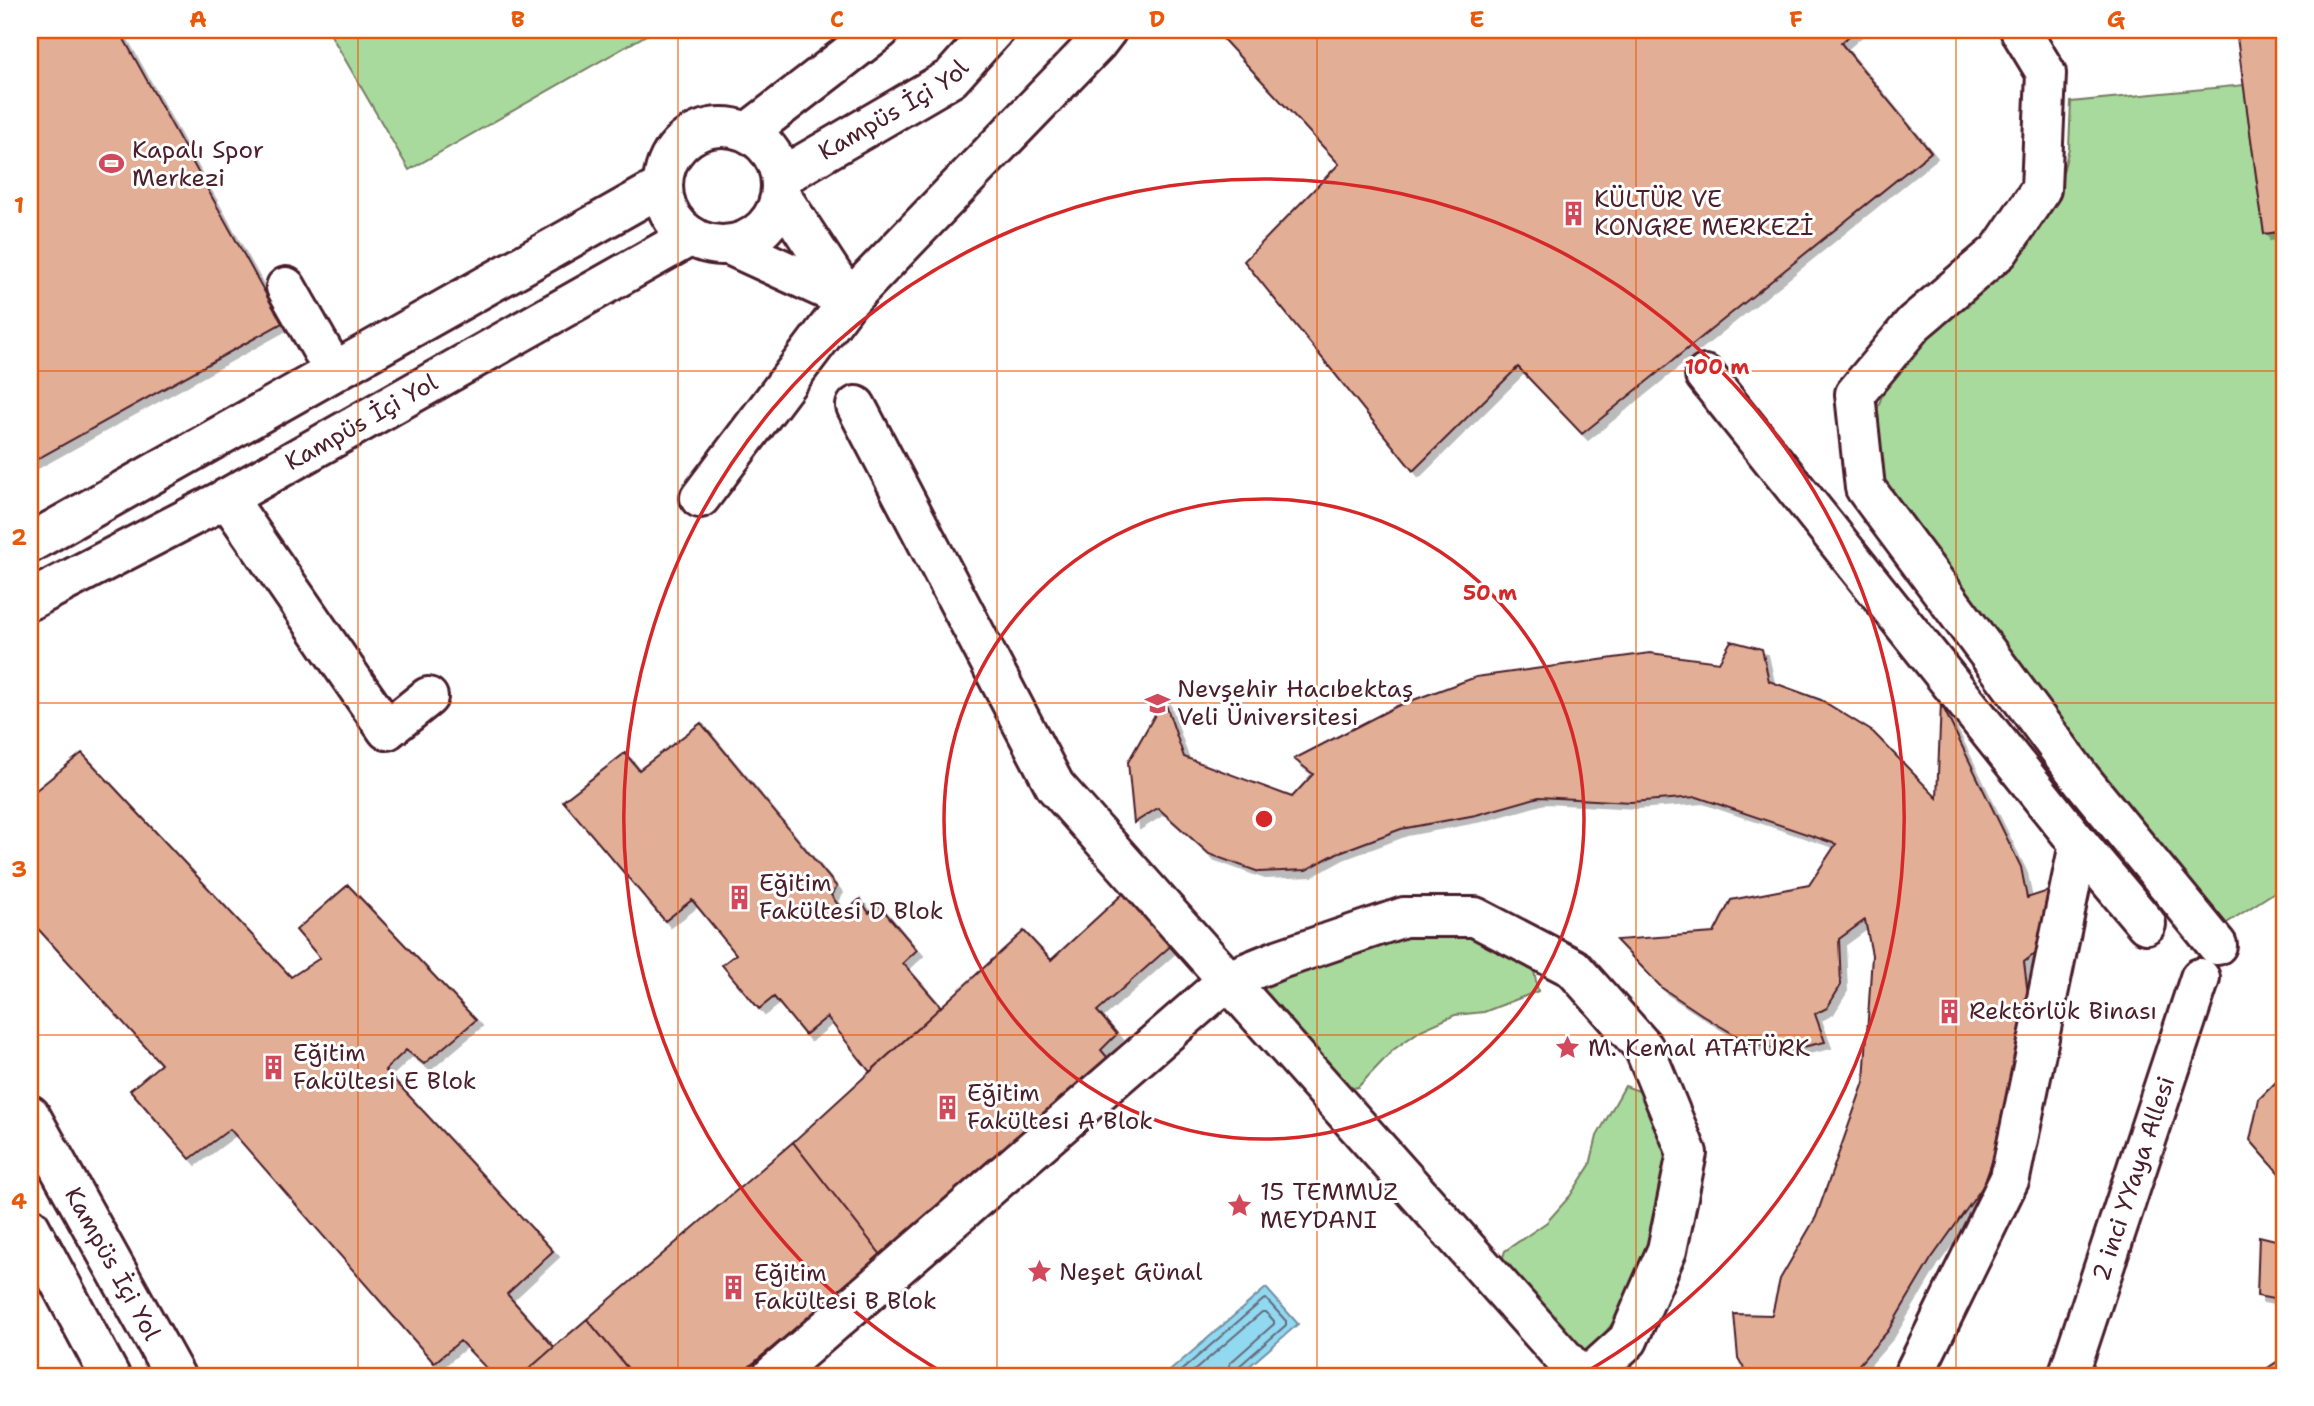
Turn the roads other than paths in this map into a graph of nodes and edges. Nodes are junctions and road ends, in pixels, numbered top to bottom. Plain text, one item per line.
1 (880, 30) edge
2 (993, 30) edge
3 (1107, 30) edge
4 (2020, 30) edge
5 (748, 132) junction
6 (663, 186) junction
7 (781, 186) junction
8 (691, 236) junction
9 (729, 245) junction
10 (286, 287) dead end
11 (849, 300) junction
12 (334, 370) junction
13 (1705, 374) dead end
14 (856, 406) dead end
15 (227, 498) junction
16 (700, 498) dead end
17 (30, 542) edge
18 (30, 600) edge
19 (428, 696) dead end
20 (2079, 844) junction
21 (2146, 924) dead end
22 (2217, 945) dead end
23 (2200, 978) dead end
24 (1228, 980) junction
25 (30, 1115) edge
26 (30, 1227) edge
27 (110, 1376) edge
28 (175, 1376) edge
29 (772, 1376) edge
30 (1580, 1376) edge
31 (1588, 1376) edge
32 (1913, 1376) edge
33 (2068, 1376) edge

1 - 5 street
2 - 7 street, Kampüs İçi Yol
3 - 11 street
4 - 22 street
5 - 6 street
5 - 7 street
6 - 8 street
6 - 12 street
7 - 9 street
7 - 11 street
8 - 9 street
8 - 15 street, Kampüs İçi Yol
9 - 11 street
10 - 12 street
11 - 16 street
12 - 17 street
13 - 20 street
14 - 24 street
15 - 18 street, Kampüs İçi Yol
15 - 19 street
20 - 21 street
20 - 32 street
23 - 33 street, 2 inci YYaya Allesi
24 - 29 street
24 - 30 street
24 - 31 street
25 - 28 street, Kampüs İçi Yol
26 - 27 street

